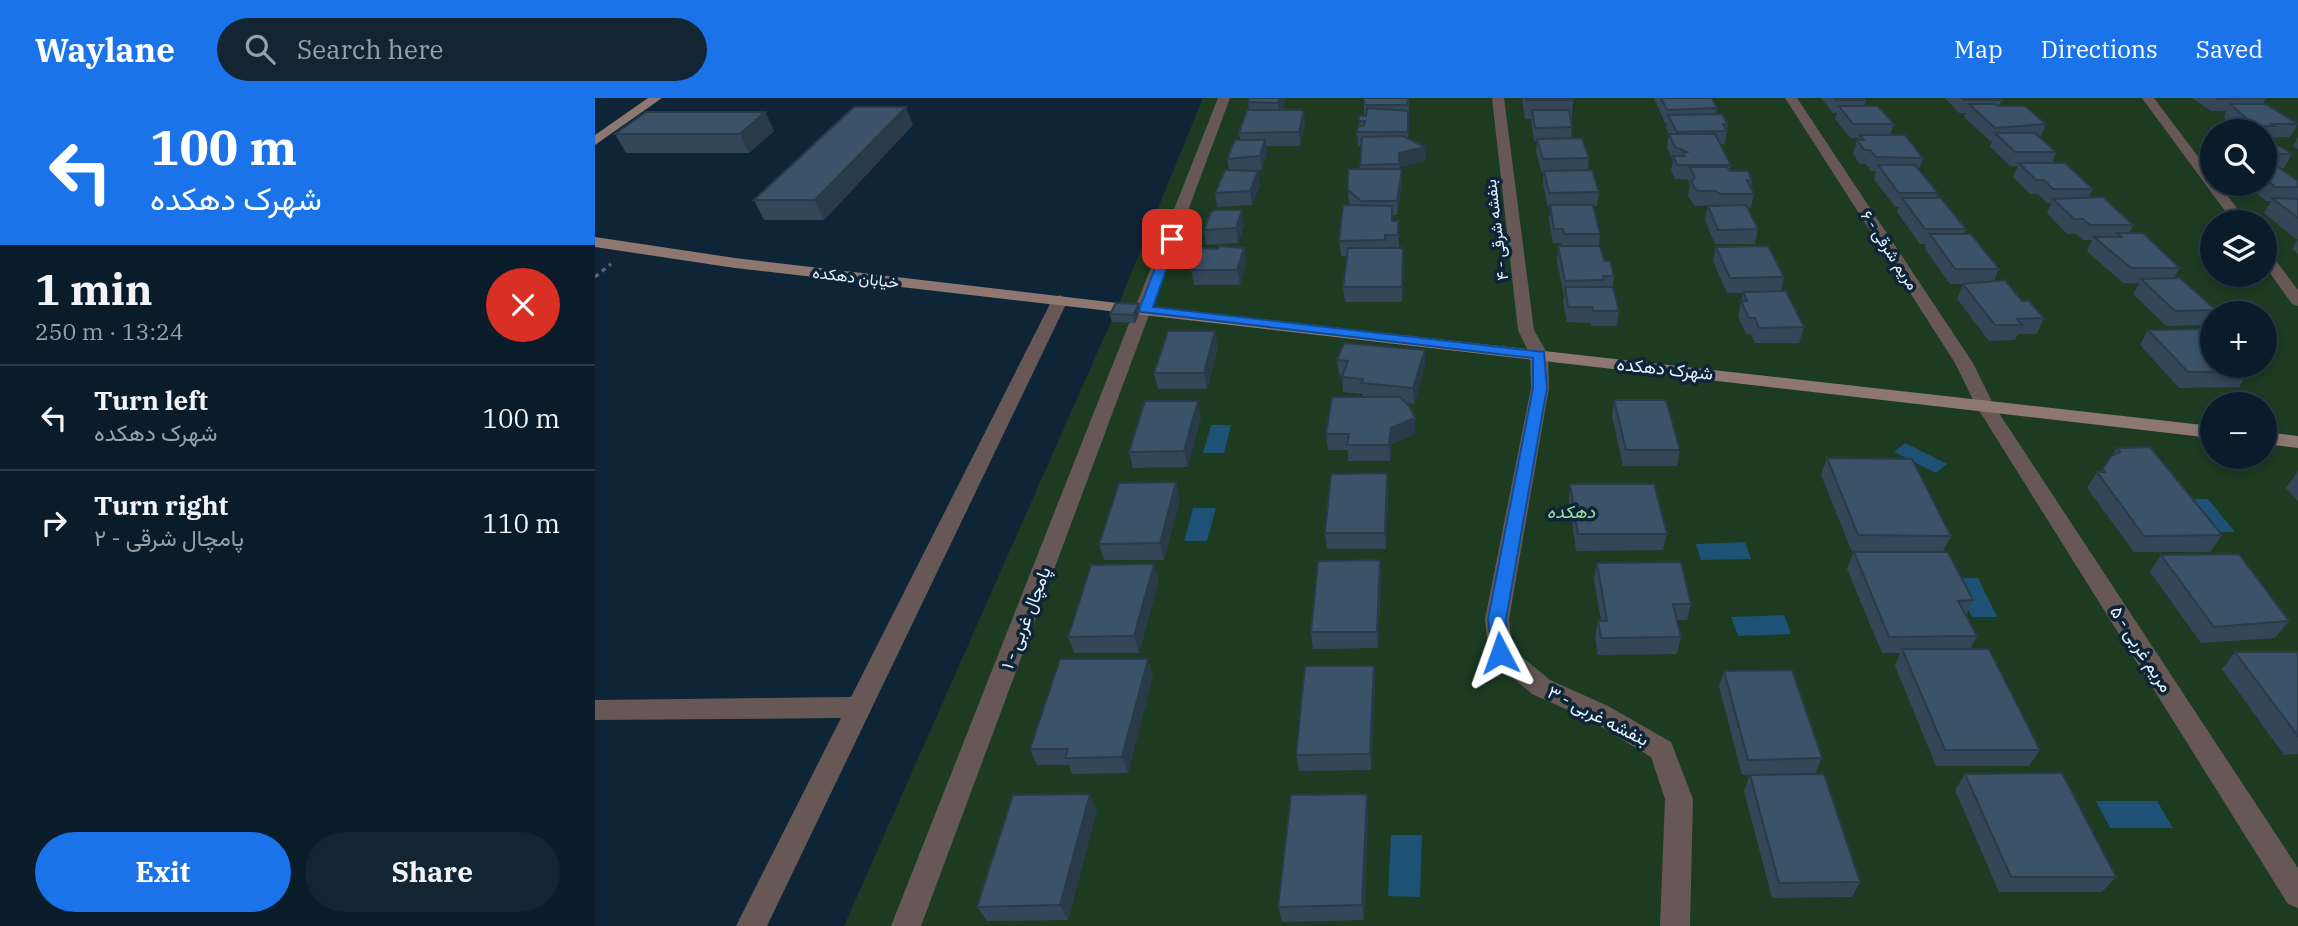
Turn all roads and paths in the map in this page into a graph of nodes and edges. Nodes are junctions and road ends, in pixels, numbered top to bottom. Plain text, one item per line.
1 (656, 98) edge
2 (1224, 98) edge
3 (1498, 98) edge
4 (1791, 98) edge
5 (2148, 98) edge
6 (595, 141) edge
7 (2231, 210) edge
8 (595, 242) edge
9 (2277, 272) edge
10 (1060, 300) junction
11 (2298, 301) edge
12 (1117, 308) joint
13 (1146, 310) junction
14 (1539, 355) junction
15 (1984, 404) junction
16 (2200, 431) edge
17 (2277, 439) edge
18 (2298, 442) edge
19 (859, 706) junction
20 (595, 710) edge
21 (2298, 894) edge
22 (751, 926) edge
23 (906, 926) edge
24 (1675, 926) edge

1 - 6 street
2 - 13 street, پامچال غربی - ۱
3 - 14 street, بنفشه شرقی - ۴
4 - 15 street, مریم شرقی - ۶
5 - 7 street
8 - 10 street, خیابان دهکده
9 - 11 street
10 - 12 street, خیابان دهکده
10 - 19 street
12 - 13 street, شهرک دهکده
13 - 14 street, شهرک دهکده
13 - 23 street, پامچال غربی - ۱
14 - 15 street, شهرک دهکده
14 - 24 street, بنفشه غربی - ۳
15 - 16 street, شهرک دهکده
15 - 21 street, مریم غربی - ۵
17 - 18 street
19 - 20 street
19 - 22 street

